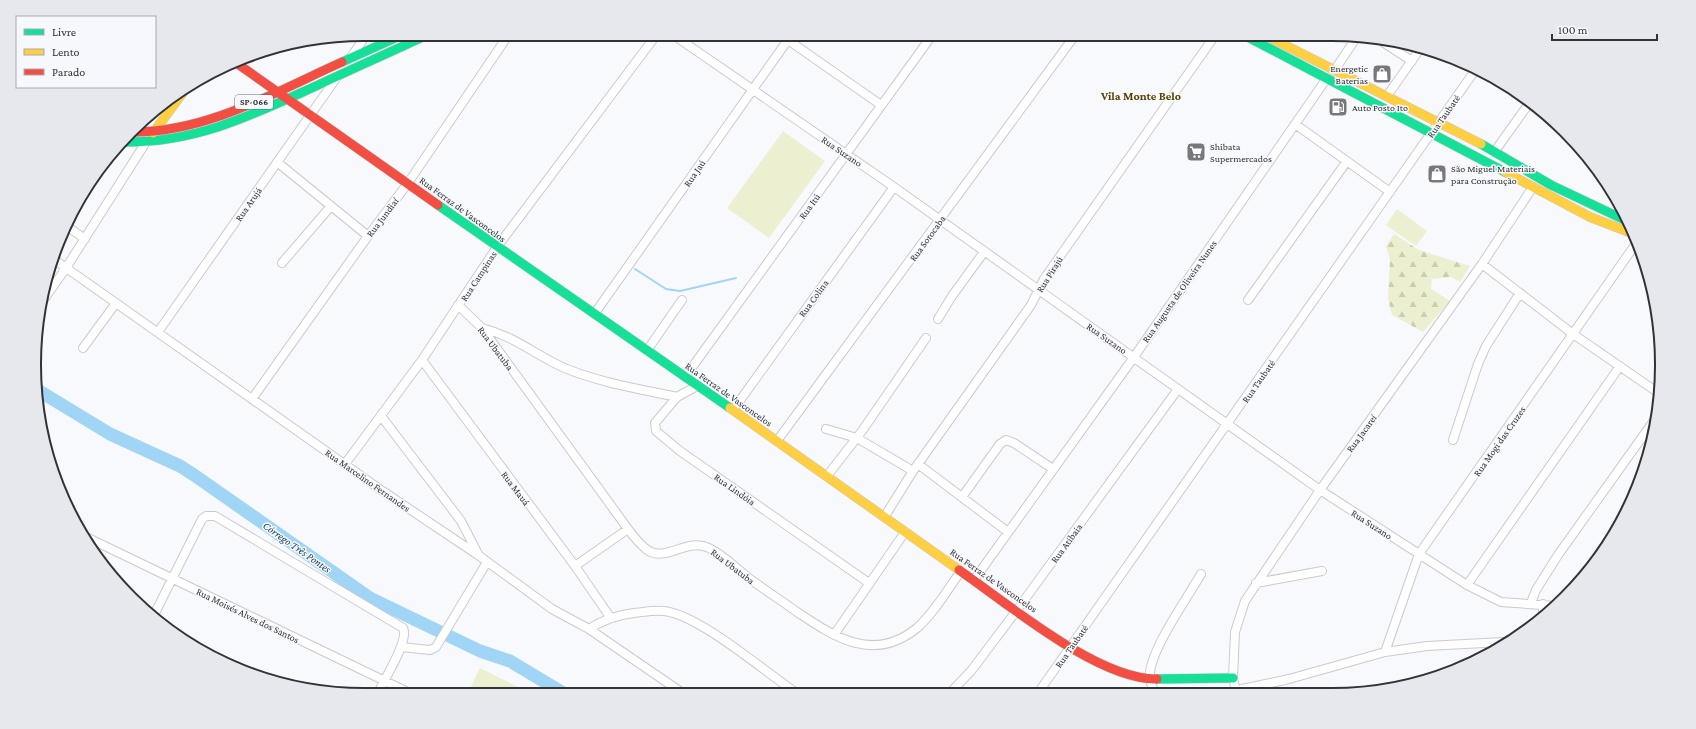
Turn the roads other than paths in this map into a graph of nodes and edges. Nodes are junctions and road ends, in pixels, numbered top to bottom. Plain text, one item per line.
1 (362, 41) edge
2 (389, 41) edge
3 (413, 41) edge
4 (504, 41) edge
5 (652, 41) edge
6 (682, 41) edge
7 (787, 41) edge
8 (795, 41) edge
9 (928, 41) edge
10 (1071, 41) edge
11 (1211, 41) edge
12 (1256, 41) edge
13 (1276, 41) edge
14 (1353, 42) edge
15 (1389, 46) edge
16 (1418, 53) edge
17 (351, 58) junction
18 (1412, 61) junction
19 (241, 66) edge
20 (1334, 71) junction
21 (1473, 73) edge
22 (338, 75) junction
23 (1327, 78) junction
24 (752, 90) junction
25 (277, 92) junction
26 (1387, 96) junction
27 (286, 99) junction
28 (175, 103) edge
29 (882, 105) junction
30 (1526, 107) edge
31 (310, 115) junction
32 (1438, 122) junction
33 (1295, 124) junction
34 (140, 132) edge
35 (153, 132) junction
36 (1432, 134) junction
37 (130, 142) edge
38 (146, 142) junction
39 (1495, 151) junction
40 (847, 155) junction
41 (277, 162) junction
42 (1347, 162) junction
43 (408, 183) junction
44 (894, 187) junction
45 (1533, 187) junction
46 (1390, 192) junction
47 (331, 206) junction
48 (1620, 218) edge
49 (940, 221) junction
50 (71, 229) edge
51 (1626, 231) edge
52 (368, 236) junction
53 (85, 239) junction
54 (497, 247) junction
55 (1633, 248) edge
56 (984, 252) junction
57 (58, 262) edge
58 (282, 263) dead end
59 (1482, 264) junction
60 (66, 268) junction
61 (1038, 290) junction
62 (49, 292) edge
63 (1520, 293) junction
64 (682, 300) dead end
65 (1248, 300) dead end
66 (116, 303) junction
67 (458, 305) junction
68 (595, 312) junction
69 (938, 319) dead end
70 (482, 328) junction
71 (158, 332) junction
72 (1573, 334) junction
73 (926, 338) dead end
74 (83, 348) dead end
75 (648, 350) junction
76 (1134, 357) junction
77 (422, 360) junction
78 (1620, 366) junction
79 (684, 377) junction
80 (697, 386) junction
81 (1178, 389) junction
82 (1654, 390) edge
83 (677, 397) junction
84 (252, 399) junction
85 (733, 410) junction
86 (381, 416) junction
87 (1228, 425) junction
88 (1649, 428) edge
89 (826, 429) dead end
90 (857, 438) junction
91 (1453, 440) dead end
92 (777, 441) junction
93 (345, 464) junction
94 (915, 468) junction
95 (1053, 469) junction
96 (827, 476) junction
97 (1320, 490) junction
98 (962, 497) junction
99 (884, 516) junction
100 (628, 529) junction
101 (906, 532) junction
102 (1008, 532) junction
103 (94, 541) edge
104 (1419, 554) junction
105 (478, 555) junction
106 (487, 562) junction
107 (575, 566) junction
108 (961, 570) junction
109 (1322, 571) dead end
110 (1201, 574) dead end
111 (172, 579) junction
112 (974, 580) junction
113 (869, 583) junction
114 (1256, 583) junction
115 (1467, 585) junction
116 (1531, 603) junction
117 (1543, 604) junction
118 (1548, 605) edge
119 (1543, 609) edge
120 (1017, 610) junction
121 (156, 612) edge
122 (610, 617) junction
123 (589, 629) junction
124 (834, 635) junction
125 (1497, 642) edge
126 (401, 647) junction
127 (1070, 648) junction
128 (1385, 652) junction
129 (1233, 678) junction
130 (1150, 679) junction
131 (384, 680) junction
132 (380, 688) edge
133 (400, 688) edge
134 (675, 688) edge
135 (790, 688) edge
136 (955, 688) edge
137 (1042, 688) edge
138 (1153, 688) edge
139 (1236, 688) edge
140 (1247, 688) edge

1 - 17 street
2 - 17 main road, SP-066
3 - 22 main road, SP-066
4 - 43 street, Rua Jundiaí
5 - 54 street, Rua Campinas
6 - 24 street, Rua Suzano
7 - 24 street, Rua Jaú
8 - 29 street
9 - 29 street, Rua Itú
10 - 49 street, Rua Sorocaba
11 - 61 street, Rua Pirajú
12 - 23 main road
13 - 20 main road
14 - 20 street
15 - 18 street
16 - 18 street
17 - 25 main road, SP-066
18 - 26 street
19 - 25 main road, Rua Ferraz de Vasconcelos
20 - 26 main road
21 - 32 street, Rua Taubaté
22 - 27 main road, SP-066
22 - 31 street, Rua Arujá
23 - 33 street, Rua Augusta de Oliveira Nunes
23 - 36 main road
24 - 40 street, Rua Suzano
24 - 68 street, Rua Jaú
25 - 27 main road, Rua Ferraz de Vasconcelos
25 - 35 main road, SP-066
26 - 32 main road
27 - 31 main road, Rua Ferraz de Vasconcelos
27 - 38 main road, SP-066
28 - 35 main road
29 - 40 street, Rua Itú
30 - 39 street
31 - 41 street, Rua Arujá
31 - 43 main road, Rua Ferraz de Vasconcelos
32 - 36 street, Rua Taubaté
32 - 39 main road
33 - 42 street
33 - 76 street, Rua Augusta de Oliveira Nunes
34 - 35 main road, SP-066
36 - 45 main road
36 - 46 street, Rua Taubaté
37 - 38 main road, SP-066
38 - 53 street
39 - 48 main road
40 - 44 street, Rua Suzano
40 - 79 street, Rua Itú
41 - 47 street
41 - 71 street, Rua Arujá
42 - 46 street
42 - 65 street
43 - 52 street, Rua Jundiaí
43 - 54 main road, Rua Ferraz de Vasconcelos
44 - 49 street, Rua Suzano
44 - 85 street, Rua Colina
45 - 51 main road
45 - 59 street, Rua Jacareí
46 - 87 street, Rua Taubaté
47 - 52 street
47 - 58 street
49 - 56 street, Rua Suzano
49 - 92 street, Rua Sorocaba
50 - 53 street
52 - 84 street, Rua Jundiaí
53 - 60 street
54 - 67 street, Rua Campinas
54 - 68 main road, Rua Ferraz de Vasconcelos
55 - 72 street, Rua Mogi das Cruzes
56 - 61 street, Rua Suzano
56 - 69 street
57 - 60 street, Rua Marcelino Fernandes
59 - 63 street
59 - 97 street, Rua Jacareí
60 - 62 street
60 - 66 street, Rua Marcelino Fernandes
61 - 76 street, Rua Suzano
61 - 94 street, Rua Pirajú
63 - 72 street
63 - 91 street
64 - 75 street
66 - 71 street, Rua Marcelino Fernandes
66 - 74 street
67 - 70 street, Rua Ubatuba
67 - 77 street, Rua Campinas
68 - 75 main road, Rua Ferraz de Vasconcelos
70 - 83 street
70 - 100 street, Rua Ubatuba
71 - 84 street, Rua Marcelino Fernandes
72 - 78 street
72 - 104 street, Rua Mogi das Cruzes
73 - 90 street
75 - 79 main road, Rua Ferraz de Vasconcelos
76 - 81 street, Rua Suzano
76 - 95 street, Rua Augusta de Oliveira Nunes
77 - 86 street, Rua Campinas
77 - 107 street, Rua Mauá
78 - 82 street
78 - 115 street
79 - 80 main road, Rua Ferraz de Vasconcelos
80 - 83 street, Rua Lindóia
80 - 85 main road, Rua Ferraz de Vasconcelos
81 - 87 street, Rua Suzano
81 - 120 street, Rua Atibaia
83 - 113 street, Rua Lindóia
84 - 93 street, Rua Marcelino Fernandes
85 - 92 main road, Rua Ferraz de Vasconcelos
86 - 93 street, Rua Campinas
86 - 105 street
87 - 97 street, Rua Suzano
87 - 127 street, Rua Taubaté
88 - 116 street
89 - 90 street
90 - 94 street
90 - 96 street
92 - 96 main road, Rua Ferraz de Vasconcelos
93 - 105 street, Rua Marcelino Fernandes
94 - 98 street
94 - 99 street, Rua Pirajú
95 - 98 street
95 - 102 street, Rua Augusta de Oliveira Nunes
96 - 99 main road, Rua Ferraz de Vasconcelos
97 - 104 street, Rua Suzano
97 - 114 street, Rua Jacareí
98 - 102 street
99 - 101 main road, Rua Ferraz de Vasconcelos
100 - 107 street
100 - 124 street, Rua Ubatuba
101 - 108 main road, Rua Ferraz de Vasconcelos
101 - 113 street
102 - 112 street, Rua Augusta de Oliveira Nunes
103 - 111 street, Rua Moisés Alves dos Santos
104 - 115 street, Rua Suzano
104 - 128 street, Rua Mogi das Cruzes
105 - 106 street, Rua Marcelino Fernandes
106 - 123 street, Rua Marcelino Fernandes
106 - 126 street
107 - 122 street, Rua Mauá
108 - 112 main road, Rua Ferraz de Vasconcelos
108 - 124 street, Rua Ubatuba
109 - 114 street
110 - 130 street
111 - 121 street
111 - 126 street
111 - 131 street, Rua Moisés Alves dos Santos
112 - 120 main road, Rua Ferraz de Vasconcelos
113 - 124 street
114 - 129 street, Rua Jacareí
115 - 116 street, Rua Suzano
116 - 117 street, Rua Suzano
117 - 118 street, Rua Suzano
117 - 119 street
120 - 127 main road, Rua Ferraz de Vasconcelos
120 - 136 street, Rua Atibaia
122 - 123 street
122 - 135 street
123 - 134 street, Rua Marcelino Fernandes
125 - 128 street
126 - 131 street
127 - 130 main road, Rua Ferraz de Vasconcelos
127 - 137 street, Rua Taubaté
128 - 140 street
129 - 130 main road, Rua Ferraz de Vasconcelos
129 - 139 street
130 - 138 street
131 - 132 street
131 - 133 street, Rua Moisés Alves dos Santos

